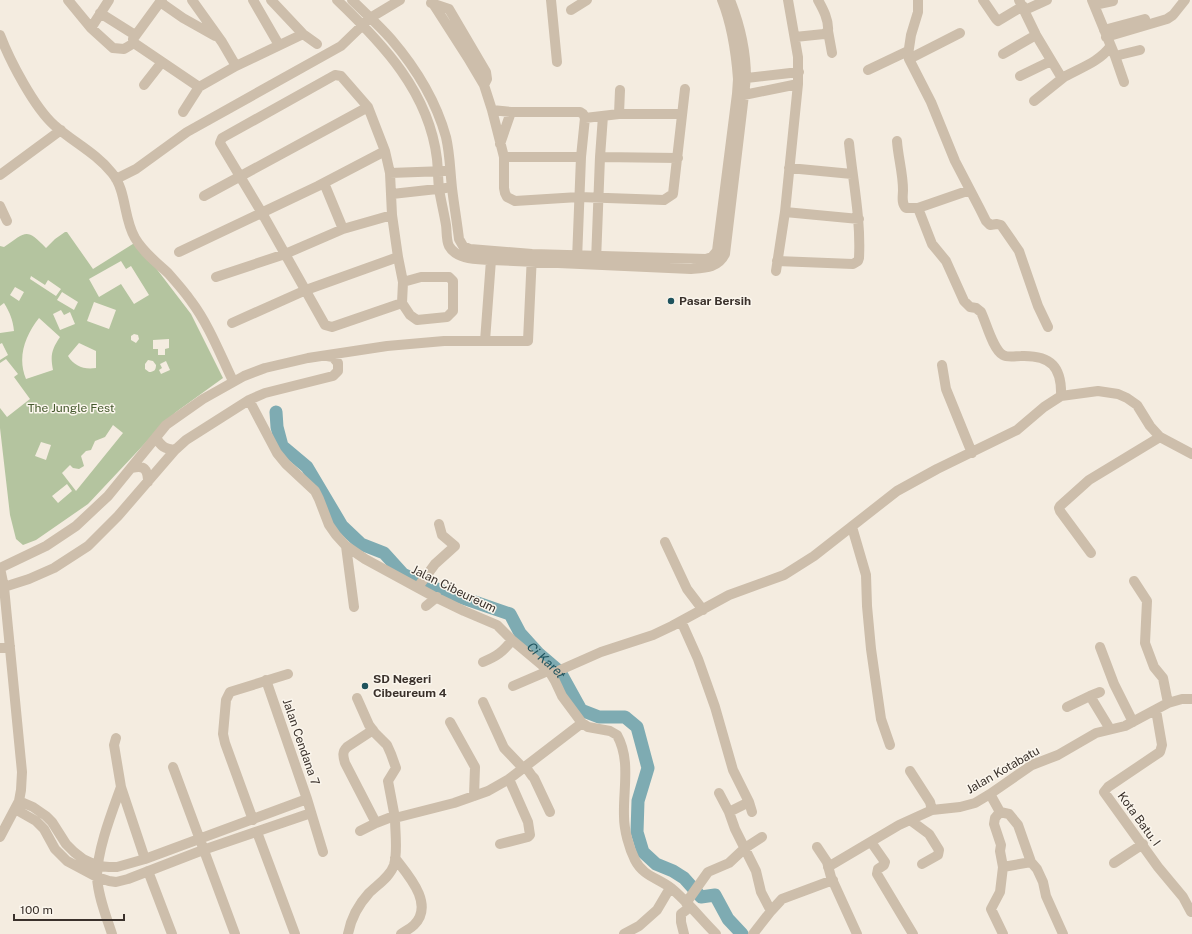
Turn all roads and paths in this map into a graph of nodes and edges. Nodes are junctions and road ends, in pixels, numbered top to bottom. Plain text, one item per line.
1 (68, 0) edge
2 (109, 0) edge
3 (192, 0) edge
4 (253, 0) edge
5 (271, 0) edge
6 (337, 0) edge
7 (352, 0) edge
8 (400, 0) edge
9 (551, 0) edge
10 (586, 0) edge
11 (722, 0) edge
12 (730, 0) edge
13 (788, 0) edge
14 (818, 0) edge
15 (918, 0) edge
16 (983, 0) edge
17 (1047, 0) edge
18 (1185, 0) edge
19 (161, 1) edge
20 (1113, 1) edge
21 (1093, 3) edge
22 (450, 4) edge
23 (1023, 5) edge
24 (571, 10) dead end
25 (100, 13) junction
26 (1167, 13) dead end
27 (442, 18) junction
28 (366, 21) junction
29 (91, 28) junction
30 (828, 31) junction
31 (960, 33) dead end
32 (303, 34) junction
33 (0, 35) edge
34 (1036, 35) junction
35 (795, 37) junction
36 (218, 38) junction
37 (1107, 38) junction
38 (135, 39) junction
39 (464, 43) junction
40 (317, 44) dead end
41 (279, 45) junction
42 (1140, 50) dead end
43 (832, 53) dead end
44 (1003, 54) dead end
45 (909, 55) junction
46 (1115, 56) junction
47 (1051, 60) junction
48 (162, 62) junction
49 (556, 62) dead end
50 (236, 66) junction
51 (868, 70) dead end
52 (799, 72) junction
53 (1020, 76) dead end
54 (1064, 77) junction
55 (742, 78) junction
56 (1124, 82) dead end
57 (798, 84) junction
58 (144, 85) dead end
59 (198, 87) junction
60 (685, 89) dead end
61 (620, 90) dead end
62 (740, 96) junction
63 (1034, 101) dead end
64 (368, 107) junction
65 (492, 110) junction
66 (183, 112) dead end
67 (512, 112) junction
68 (619, 114) junction
69 (682, 114) junction
70 (603, 116) junction
71 (584, 118) junction
72 (61, 130) junction
73 (897, 141) dead end
74 (849, 144) dead end
75 (500, 145) junction
76 (385, 151) junction
77 (581, 156) junction
78 (504, 157) junction
79 (600, 157) junction
80 (678, 158) junction
81 (789, 168) junction
82 (451, 170) junction
83 (438, 171) junction
84 (390, 173) junction
85 (852, 174) junction
86 (0, 175) edge
87 (240, 176) junction
88 (116, 179) junction
89 (324, 184) junction
90 (452, 188) junction
91 (440, 189) junction
92 (970, 190) junction
93 (392, 194) junction
94 (204, 196) dead end
95 (579, 197) junction
96 (599, 197) junction
97 (0, 206) edge
98 (918, 208) junction
99 (785, 212) junction
100 (262, 213) junction
101 (392, 215) junction
102 (859, 219) junction
103 (7, 221) dead end
104 (343, 229) junction
105 (179, 252) dead end
106 (285, 254) junction
107 (398, 257) junction
108 (531, 258) junction
109 (577, 259) junction
110 (490, 260) junction
111 (596, 260) junction
112 (216, 277) dead end
113 (403, 282) junction
114 (306, 290) junction
115 (402, 303) junction
116 (232, 323) dead end
117 (1048, 327) dead end
118 (485, 340) junction
119 (349, 352) junction
120 (327, 356) junction
121 (338, 365) junction
122 (942, 365) dead end
123 (233, 381) junction
124 (1061, 396) junction
125 (249, 400) junction
126 (156, 436) junction
127 (1160, 437) junction
128 (175, 450) junction
129 (972, 453) junction
130 (1192, 454) edge
131 (132, 468) junction
132 (148, 482) junction
133 (439, 524) dead end
134 (852, 527) junction
135 (665, 542) dead end
136 (346, 546) junction
137 (1091, 552) dead end
138 (0, 568) edge
139 (1134, 581) dead end
140 (420, 583) junction
141 (4, 587) junction
142 (437, 597) junction
143 (426, 606) dead end
144 (354, 607) dead end
145 (703, 610) junction
146 (681, 621) junction
147 (512, 640) junction
148 (5, 647) edge
149 (1100, 647) dead end
150 (483, 662) dead end
151 (555, 672) junction
152 (288, 674) dead end
153 (266, 680) junction
154 (513, 686) dead end
155 (1100, 692) dead end
156 (1090, 696) junction
157 (357, 698) dead end
158 (1192, 699) edge
159 (482, 702) dead end
160 (1168, 703) junction
161 (1067, 707) dead end
162 (1156, 710) junction
163 (450, 722) dead end
164 (1133, 722) junction
165 (582, 724) junction
166 (1110, 729) junction
167 (373, 730) junction
168 (116, 738) dead end
169 (890, 745) dead end
170 (173, 767) dead end
171 (524, 767) junction
172 (910, 771) dead end
173 (510, 779) junction
174 (121, 787) junction
175 (719, 793) dead end
176 (990, 794) junction
177 (474, 796) junction
178 (307, 799) junction
179 (749, 802) junction
180 (17, 805) junction
181 (932, 810) junction
182 (550, 812) dead end
183 (729, 812) junction
184 (752, 812) dead end
185 (1000, 812) junction
186 (311, 813) junction
187 (394, 817) junction
188 (252, 820) junction
189 (910, 820) junction
190 (52, 822) junction
191 (376, 823) junction
192 (44, 829) junction
193 (360, 831) dead end
194 (257, 832) junction
195 (0, 837) edge
196 (762, 837) dead end
197 (199, 839) junction
198 (871, 842) junction
199 (500, 844) dead end
200 (1143, 844) junction
201 (745, 848) junction
202 (817, 848) dead end
203 (203, 850) junction
204 (323, 852) dead end
205 (395, 858) junction
206 (145, 859) junction
207 (1031, 862) junction
208 (1114, 863) dead end
209 (922, 864) dead end
210 (98, 866) junction
211 (828, 867) junction
212 (1003, 867) junction
213 (148, 871) junction
214 (97, 877) junction
215 (833, 880) junction
216 (670, 888) junction
217 (688, 905) junction
218 (771, 911) junction
219 (1191, 912) edge
220 (350, 933) edge
221 (112, 934) edge
222 (172, 934) edge
223 (235, 934) edge
224 (295, 934) edge
225 (401, 934) edge
226 (624, 934) edge
227 (684, 934) edge
228 (716, 934) edge
229 (752, 934) edge
230 (857, 934) edge
231 (913, 934) edge
232 (1002, 934) edge
233 (1063, 934) edge

1 - 29 street
2 - 25 street
3 - 36 street
4 - 41 street
5 - 32 street
6 - 28 street
7 - 28 street
8 - 28 street
9 - 49 street
10 - 24 street
11 - 55 street
12 - 55 street
13 - 35 street
14 - 30 street
15 - 45 street
16 - 23 street
17 - 23 street
18 - 37 street
19 - 36 street
19 - 38 street
20 - 21 street
21 - 37 street
22 - 27 street
22 - 27 street
22 - 39 street
23 - 34 street
25 - 29 street
25 - 38 street
26 - 37 street
27 - 39 street
28 - 82 street
28 - 83 street
28 - 88 street
29 - 38 street
30 - 35 street
30 - 43 street
31 - 45 street
32 - 40 street
32 - 41 street
33 - 72 street
34 - 44 street
34 - 47 street
35 - 52 street
36 - 50 street
37 - 46 street
37 - 54 street
38 - 48 street
39 - 65 street
41 - 50 street
42 - 46 street
45 - 51 street
45 - 92 street
46 - 56 street
47 - 53 street
47 - 54 street
48 - 58 street
48 - 59 street
50 - 59 street
52 - 55 street
52 - 57 street
54 - 63 street
55 - 62 street
57 - 62 street
57 - 81 street
59 - 66 street
60 - 69 street
61 - 68 street
62 - 111 street
64 - 76 street
64 - 87 street
64 - 87 street
65 - 67 street
65 - 75 street
67 - 71 street
67 - 75 street
68 - 69 street
68 - 70 street
69 - 80 street
70 - 71 street
70 - 79 street
71 - 77 street
72 - 86 street
72 - 88 street
73 - 98 street
74 - 85 street
75 - 78 street
76 - 84 street
76 - 89 street
77 - 78 street
77 - 95 street
78 - 95 street
79 - 80 street
79 - 96 street
80 - 96 street
81 - 85 street
81 - 99 street
82 - 83 street
82 - 90 street
83 - 84 street
83 - 91 street
84 - 93 street
85 - 102 street
87 - 94 street
87 - 100 street
88 - 123 street
89 - 100 street
89 - 104 street
90 - 91 street
90 - 108 street
91 - 93 street
91 - 110 street
92 - 98 street
92 - 117 street
93 - 101 street
95 - 96 street
95 - 109 street
96 - 111 street
97 - 103 street
98 - 124 street
99 - 102 street
99 - 102 street
100 - 105 street
100 - 106 street
101 - 104 street
101 - 107 street
104 - 106 street
106 - 112 street
106 - 114 street
107 - 113 street
107 - 114 street
108 - 109 street
108 - 110 street
108 - 118 street
109 - 111 street
110 - 118 street
113 - 115 street
113 - 115 street
114 - 115 street
114 - 116 street
118 - 119 street
119 - 120 street
119 - 121 street
120 - 121 street
120 - 123 street
121 - 125 street
122 - 129 street
123 - 126 street
124 - 127 street
124 - 129 street
125 - 128 street
125 - 136 street, Jalan Cibeureum
126 - 128 street
126 - 131 street
127 - 130 street
127 - 137 street
128 - 132 street
129 - 134 street
131 - 132 street
131 - 138 street
132 - 141 street
133 - 140 street
134 - 145 street
134 - 169 street
135 - 145 street
136 - 140 street, Jalan Cibeureum
136 - 144 street
138 - 141 street
139 - 160 street
140 - 142 street, Jalan Cibeureum
141 - 148 street
142 - 143 street
142 - 147 street, Jalan Cibeureum
145 - 146 street
146 - 151 street
146 - 179 street
147 - 150 street
147 - 151 street, Jalan Cibeureum
148 - 180 street
149 - 164 street
151 - 154 street
151 - 165 street, Jalan Cibeureum
152 - 153 street
153 - 178 street, Jalan Cendana 7
153 - 188 street
155 - 156 street
156 - 161 street
156 - 166 street
157 - 167 street
158 - 160 street, Jalan Kotabatu
159 - 171 street
160 - 162 street, Jalan Kotabatu
162 - 164 street, Jalan Kotabatu
162 - 200 street, Kota Batu. I
163 - 177 street
164 - 166 street, Jalan Kotabatu
165 - 171 street
165 - 216 street
166 - 176 street, Jalan Kotabatu
167 - 187 street
167 - 191 street
168 - 174 street
170 - 197 street
171 - 173 street
171 - 182 street
172 - 181 street
173 - 177 street
173 - 199 street
174 - 206 street
174 - 210 street
175 - 183 street
176 - 181 street, Jalan Kotabatu
176 - 185 street
177 - 187 street
178 - 186 street, Jalan Cendana 7
178 - 188 street
179 - 183 street
179 - 184 street
180 - 190 street
180 - 192 street
180 - 195 street
181 - 189 street, Jalan Kotabatu
183 - 201 street
185 - 207 street
185 - 212 street
186 - 194 street
186 - 204 street, Jalan Cendana 7
187 - 191 street
187 - 205 street
188 - 197 street
189 - 198 street, Jalan Kotabatu
189 - 209 street
190 - 192 street
190 - 210 street
191 - 193 street
192 - 214 street
194 - 203 street
194 - 224 street
196 - 201 street
197 - 203 street
197 - 206 street
198 - 211 street, Jalan Kotabatu
198 - 231 street
200 - 208 street
200 - 219 street, Kota Batu. I
201 - 217 street
201 - 218 street
202 - 211 street
203 - 213 street
203 - 223 street
205 - 220 street
205 - 225 street
206 - 210 street
207 - 212 street
207 - 233 street
210 - 214 street
211 - 215 street
212 - 232 street
213 - 214 street
213 - 222 street
214 - 221 street
215 - 218 street
215 - 230 street
216 - 217 street
216 - 226 street
217 - 227 street
217 - 228 street
218 - 229 street

